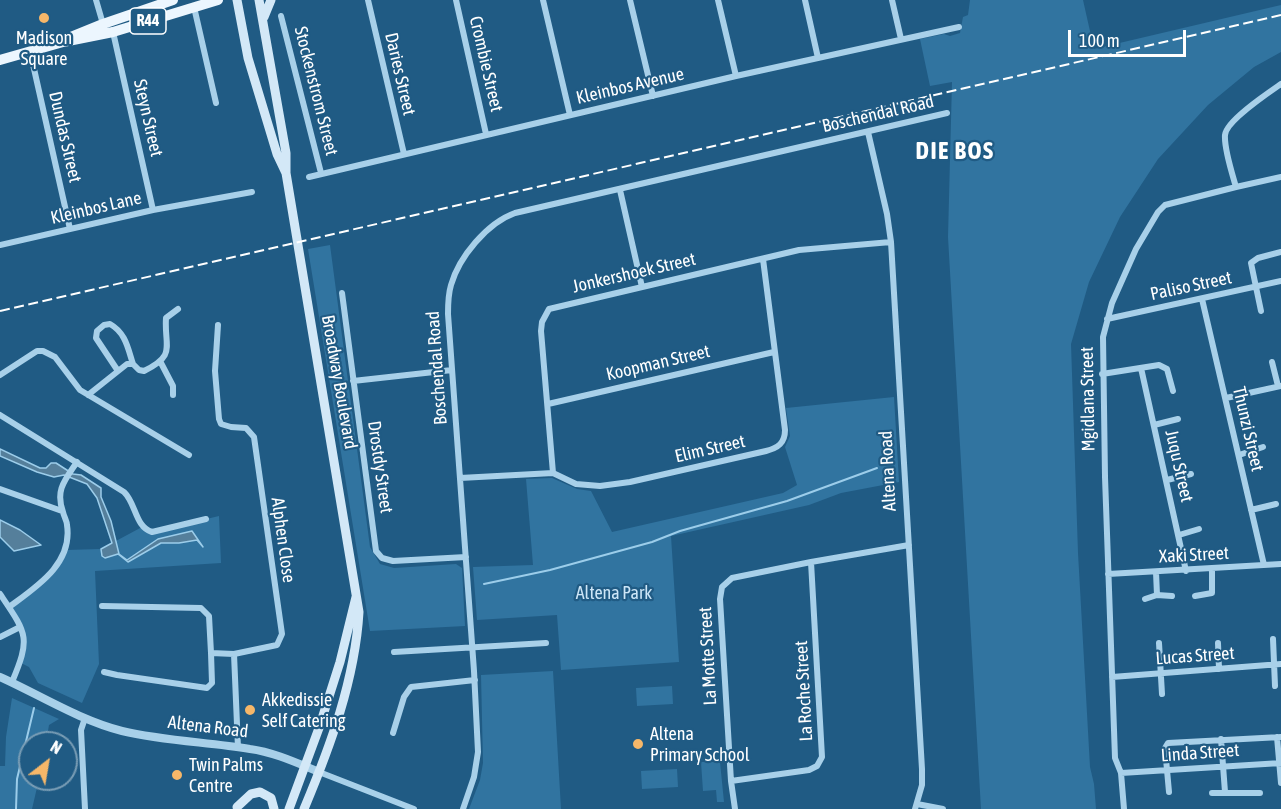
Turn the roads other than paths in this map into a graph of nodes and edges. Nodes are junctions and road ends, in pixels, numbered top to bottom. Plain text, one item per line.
1 (96, 0) edge
2 (173, 0) edge
3 (218, 0) edge
4 (237, 0) edge
5 (259, 0) edge
6 (271, 0) edge
7 (368, 0) edge
8 (456, 0) edge
9 (543, 0) edge
10 (630, 0) edge
11 (718, 0) edge
12 (805, 0) edge
13 (892, 0) edge
14 (194, 7) junction
15 (282, 16) dead end
16 (264, 18) junction
17 (103, 24) junction
18 (959, 27) dead end
19 (112, 32) junction
20 (901, 39) junction
21 (63, 42) junction
22 (30, 51) junction
23 (818, 58) junction
24 (0, 60) edge
25 (736, 76) junction
26 (1281, 84) edge
27 (653, 96) junction
28 (216, 103) dead end
29 (947, 113) dead end
30 (570, 115) junction
31 (868, 132) junction
32 (486, 134) junction
33 (404, 154) junction
34 (286, 173) junction
35 (321, 173) junction
36 (309, 177) dead end
37 (1281, 177) edge
38 (1236, 187) junction
39 (620, 189) junction
40 (252, 192) dead end
41 (153, 210) junction
42 (70, 229) junction
43 (891, 242) junction
44 (0, 245) edge
45 (1281, 252) edge
46 (763, 259) junction
47 (1281, 281) edge
48 (642, 287) junction
49 (1256, 287) junction
50 (342, 293) dead end
51 (1202, 299) junction
52 (178, 309) dead end
53 (1261, 311) dead end
54 (1107, 319) junction
55 (218, 325) dead end
56 (774, 352) junction
57 (160, 361) junction
58 (1272, 362) dead end
59 (134, 364) junction
60 (1141, 368) junction
61 (118, 370) junction
62 (452, 370) junction
63 (1102, 374) junction
64 (0, 375) edge
65 (353, 381) junction
66 (1279, 386) edge
67 (1173, 391) dead end
68 (88, 395) junction
69 (173, 395) dead end
70 (1226, 398) junction
71 (548, 404) junction
72 (0, 415) edge
73 (1178, 419) dead end
74 (1154, 425) junction
75 (1263, 447) dead end
76 (189, 455) dead end
77 (1239, 455) junction
78 (77, 462) junction
79 (553, 473) junction
80 (1191, 474) dead end
81 (460, 478) junction
82 (1167, 480) junction
83 (0, 489) edge
84 (1276, 504) dead end
85 (1251, 510) junction
86 (62, 511) junction
87 (206, 519) dead end
88 (1199, 529) dead end
89 (1179, 535) junction
90 (909, 545) junction
91 (466, 556) junction
92 (812, 562) junction
93 (1281, 564) edge
94 (1264, 565) junction
95 (1212, 569) junction
96 (1186, 571) junction
97 (1156, 572) junction
98 (1108, 573) junction
99 (0, 594) edge
100 (1157, 595) junction
101 (1172, 596) dead end
102 (1195, 596) dead end
103 (356, 597) junction
104 (1145, 599) dead end
105 (102, 606) dead end
106 (9, 607) junction
107 (20, 627) junction
108 (0, 637) edge
109 (1274, 639) dead end
110 (546, 643) dead end
111 (1159, 643) dead end
112 (1218, 643) dead end
113 (472, 647) junction
114 (394, 652) dead end
115 (210, 653) junction
116 (234, 654) junction
117 (1278, 664) edge
118 (1219, 669) junction
119 (104, 672) dead end
120 (1161, 673) junction
121 (0, 677) edge
122 (1112, 677) junction
123 (475, 680) junction
124 (12, 682) junction
125 (1275, 686) dead end
126 (1162, 694) dead end
127 (85, 718) junction
128 (393, 734) dead end
129 (1279, 737) edge
130 (1221, 739) junction
131 (238, 748) junction
132 (1280, 763) edge
133 (305, 766) junction
134 (1223, 766) junction
135 (1167, 770) junction
136 (319, 772) junction
137 (1121, 773) junction
138 (731, 781) junction
139 (1281, 783) edge
140 (1169, 792) dead end
141 (1225, 792) junction
142 (1260, 793) dead end
143 (1212, 794) dead end
144 (237, 807) dead end
145 (916, 807) edge
146 (85, 809) edge
147 (274, 809) edge
148 (289, 809) edge
149 (304, 809) edge
150 (414, 809) edge
151 (463, 809) edge
152 (735, 809) edge
153 (943, 809) edge
154 (1124, 809) edge

1 - 17 street
2 - 17 main road, R44
3 - 14 main road, R44
4 - 34 main road, Broadway Boulevard
5 - 16 main road, Broadway Boulevard
6 - 16 main road
7 - 33 street, Daries Street
8 - 32 street, Crombie Street
9 - 30 street
10 - 27 street
11 - 25 street
12 - 23 street
13 - 20 street
14 - 19 main road, R44
14 - 28 street
15 - 35 street, Stockenstrom Street
16 - 34 main road, Broadway Boulevard
17 - 21 main road, R44
18 - 20 street, Kleinbos Avenue
19 - 21 main road, R44
19 - 41 street, Steyn Street
20 - 23 street, Kleinbos Avenue
21 - 22 main road, R44
22 - 24 main road, R44
22 - 42 street, Dundas Street
23 - 25 street, Kleinbos Avenue
25 - 27 street, Kleinbos Avenue
26 - 38 street
27 - 30 street, Kleinbos Avenue
29 - 31 street, Boschendal Road
30 - 32 street, Kleinbos Avenue
31 - 39 street, Boschendal Road
31 - 43 street, Altena Road
32 - 33 street, Kleinbos Avenue
33 - 35 street, Kleinbos Avenue
34 - 103 main road, Broadway Boulevard
35 - 36 street, Kleinbos Avenue
37 - 38 street, Mgidlana Street
38 - 54 street, Mgidlana Street
39 - 48 street
39 - 62 street, Boschendal Road
40 - 41 street, Kleinbos Lane
41 - 42 street, Kleinbos Lane
42 - 44 street, Kleinbos Lane
43 - 46 street, Jonkershoek Street
43 - 90 street, Altena Road
45 - 49 street
46 - 48 street, Jonkershoek Street
46 - 56 street, Elim Street
47 - 49 street, Paliso Street
48 - 71 street, Jonkershoek Street
49 - 51 street, Paliso Street
49 - 53 street
50 - 65 street, Drostdy Street
51 - 54 street, Paliso Street
51 - 70 street, Thunzi Street
52 - 57 street
54 - 63 street, Mgidlana Street
55 - 116 street, Alphen Close
56 - 71 street, Koopman Street
56 - 79 street, Elim Street
57 - 59 street
57 - 69 street
58 - 66 street
59 - 61 street
59 - 61 street
60 - 63 street
60 - 67 street
60 - 74 street, Juqu Street
61 - 68 street
62 - 65 street
62 - 81 street, Boschendal Road
63 - 98 street, Mgidlana Street
64 - 68 street
65 - 91 street, Drostdy Street
66 - 70 street
68 - 76 street
70 - 77 street, Thunzi Street
71 - 79 street, Jonkershoek Street
72 - 78 street
73 - 74 street
74 - 82 street, Juqu Street
75 - 77 street
77 - 85 street, Thunzi Street
78 - 86 street
78 - 87 street
79 - 81 street, Elim Street
80 - 82 street
81 - 91 street, Boschendal Road
82 - 89 street, Juqu Street
83 - 86 street
84 - 85 street
85 - 94 street, Thunzi Street
86 - 106 street
88 - 89 street
89 - 96 street, Juqu Street
90 - 92 street, La Motte Street
90 - 145 street, Altena Road
91 - 113 street, Boschendal Road
92 - 138 street, La Motte Street
92 - 138 street, La Roche Street
93 - 94 street, Xaki Street
94 - 95 street, Xaki Street
95 - 96 street, Xaki Street
95 - 102 street
96 - 97 street, Xaki Street
97 - 98 street, Xaki Street
97 - 100 street
98 - 122 street, Mgidlana Street
99 - 106 street
100 - 101 street
100 - 104 street
103 - 133 main road, Broadway Boulevard
103 - 136 main road, Broadway Boulevard
105 - 115 street
106 - 107 street
107 - 108 street
107 - 124 street
109 - 117 street
110 - 113 street
111 - 120 street
112 - 118 street
113 - 114 street
113 - 123 street, Boschendal Road
115 - 116 street
115 - 119 street
116 - 131 street
117 - 118 street, Lucas Street
117 - 125 street
118 - 120 street, Lucas Street
120 - 122 street, Lucas Street
120 - 126 street
121 - 124 street, Altena Road
122 - 137 street, Mgidlana Street
123 - 128 street
123 - 151 street, Boschendal Road
124 - 127 street, Altena Road
127 - 131 street, Altena Road
127 - 146 street
129 - 130 street
129 - 132 street
130 - 134 street
130 - 135 street
131 - 133 street, Altena Road
132 - 134 street, Linda Street
132 - 139 street
133 - 136 street, Altena Road
133 - 148 main road, Broadway Boulevard
134 - 135 street, Linda Street
134 - 141 street
135 - 137 street, Linda Street
135 - 140 street
136 - 149 main road, Broadway Boulevard
136 - 150 street, Altena Road
137 - 154 street, Mgidlana Street
138 - 152 street, La Motte Street
141 - 142 street
141 - 143 street
144 - 147 main road
145 - 153 street

